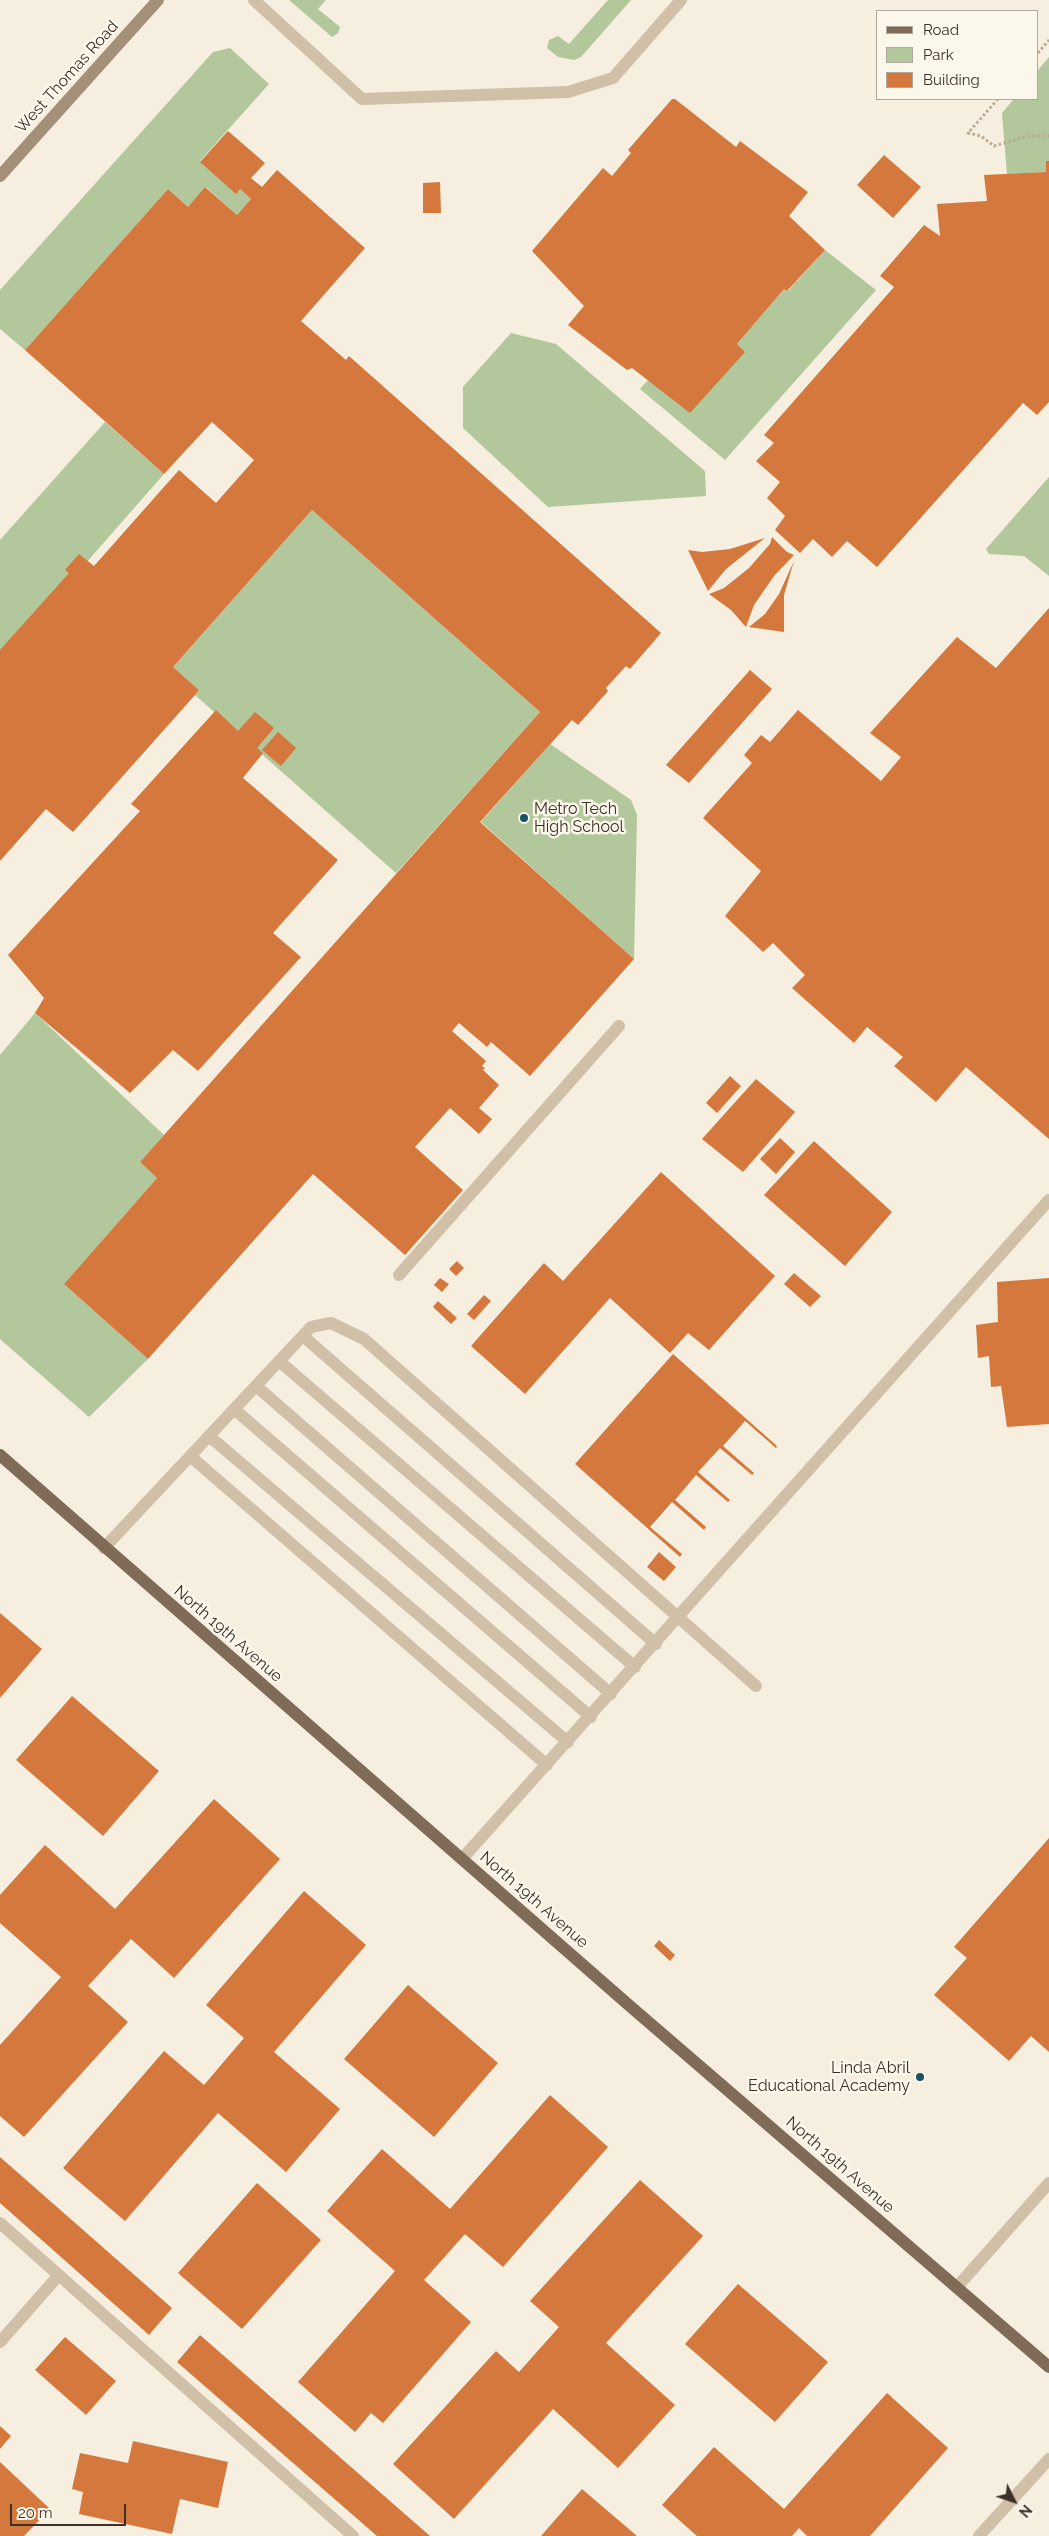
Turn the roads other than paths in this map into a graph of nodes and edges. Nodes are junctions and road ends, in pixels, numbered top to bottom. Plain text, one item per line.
1 (158, 0) edge
2 (254, 0) edge
3 (681, 0) edge
4 (0, 176) edge
5 (619, 1026) dead end
6 (1049, 1200) edge
7 (399, 1275) dead end
8 (302, 1336) junction
9 (279, 1361) junction
10 (256, 1386) junction
11 (234, 1409) junction
12 (209, 1436) junction
13 (0, 1454) edge
14 (190, 1456) junction
15 (104, 1548) junction
16 (678, 1619) junction
17 (656, 1644) junction
18 (636, 1667) junction
19 (756, 1686) dead end
20 (611, 1694) junction
21 (591, 1717) junction
22 (568, 1742) junction
23 (547, 1765) junction
24 (462, 1860) junction
25 (1049, 2184) edge
26 (0, 2223) edge
27 (59, 2275) junction
28 (957, 2288) junction
29 (0, 2342) edge
30 (1049, 2367) edge
31 (1049, 2460) edge
32 (353, 2536) edge
33 (979, 2536) edge

1 - 4 main road, West Thomas Road
2 - 3 street
5 - 7 street
6 - 16 street
8 - 9 street
8 - 16 street
8 - 17 street
9 - 10 street
9 - 18 street
10 - 11 street
10 - 20 street
11 - 12 street
11 - 21 street
12 - 14 street
12 - 22 street
13 - 15 main road, North 19th Avenue
14 - 15 street
14 - 23 street
15 - 24 main road, North 19th Avenue
16 - 17 street
16 - 19 street
17 - 18 street
18 - 20 street
20 - 21 street
21 - 22 street
22 - 23 street
23 - 24 street
24 - 28 main road, North 19th Avenue
25 - 28 street
26 - 27 street
27 - 29 street
27 - 32 street
28 - 30 main road, North 19th Avenue
31 - 33 street

